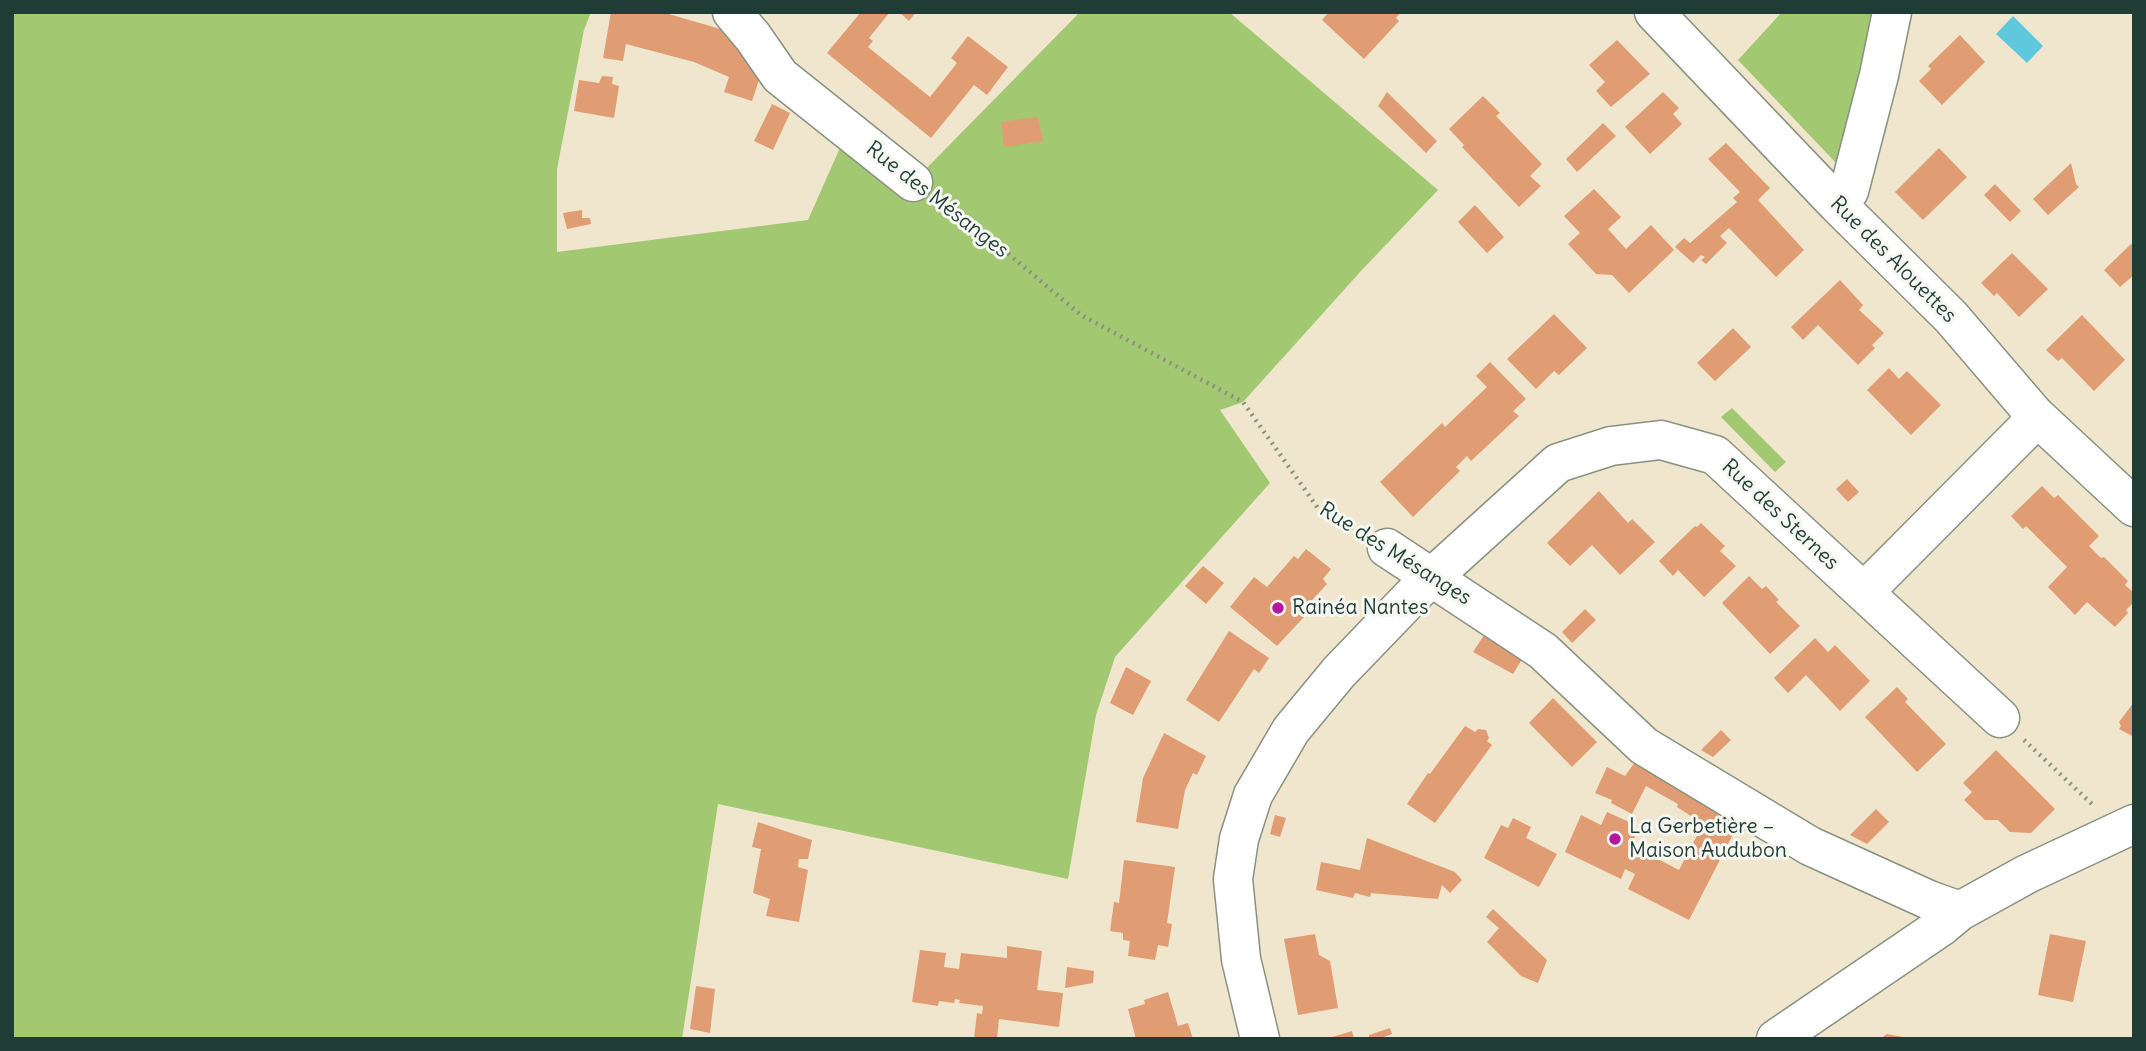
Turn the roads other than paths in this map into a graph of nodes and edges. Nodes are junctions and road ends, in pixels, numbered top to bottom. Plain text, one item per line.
1 (732, 12) edge
2 (1654, 12) edge
3 (1892, 12) edge
4 (913, 181) road end
5 (1837, 204) junction
6 (2035, 415) junction
7 (2134, 507) edge
8 (1387, 548) road end
9 (1433, 576) junction
10 (1864, 593) junction
11 (2000, 718) road end
12 (2127, 827) edge
13 (1960, 911) junction
14 (1260, 1039) edge
15 (1776, 1039) edge

1 - 4 street, Rue des Mésanges
2 - 5 street, Rue des Alouettes
3 - 5 street
5 - 6 street, Rue des Alouettes
6 - 7 street, Rue des Alouettes
6 - 10 street
8 - 9 street, Rue des Mésanges
9 - 10 street, Rue des Sternes
9 - 13 street, Rue des Mésanges
9 - 14 street, Rue des Sternes
10 - 11 street, Rue des Sternes
12 - 13 street
13 - 15 street

